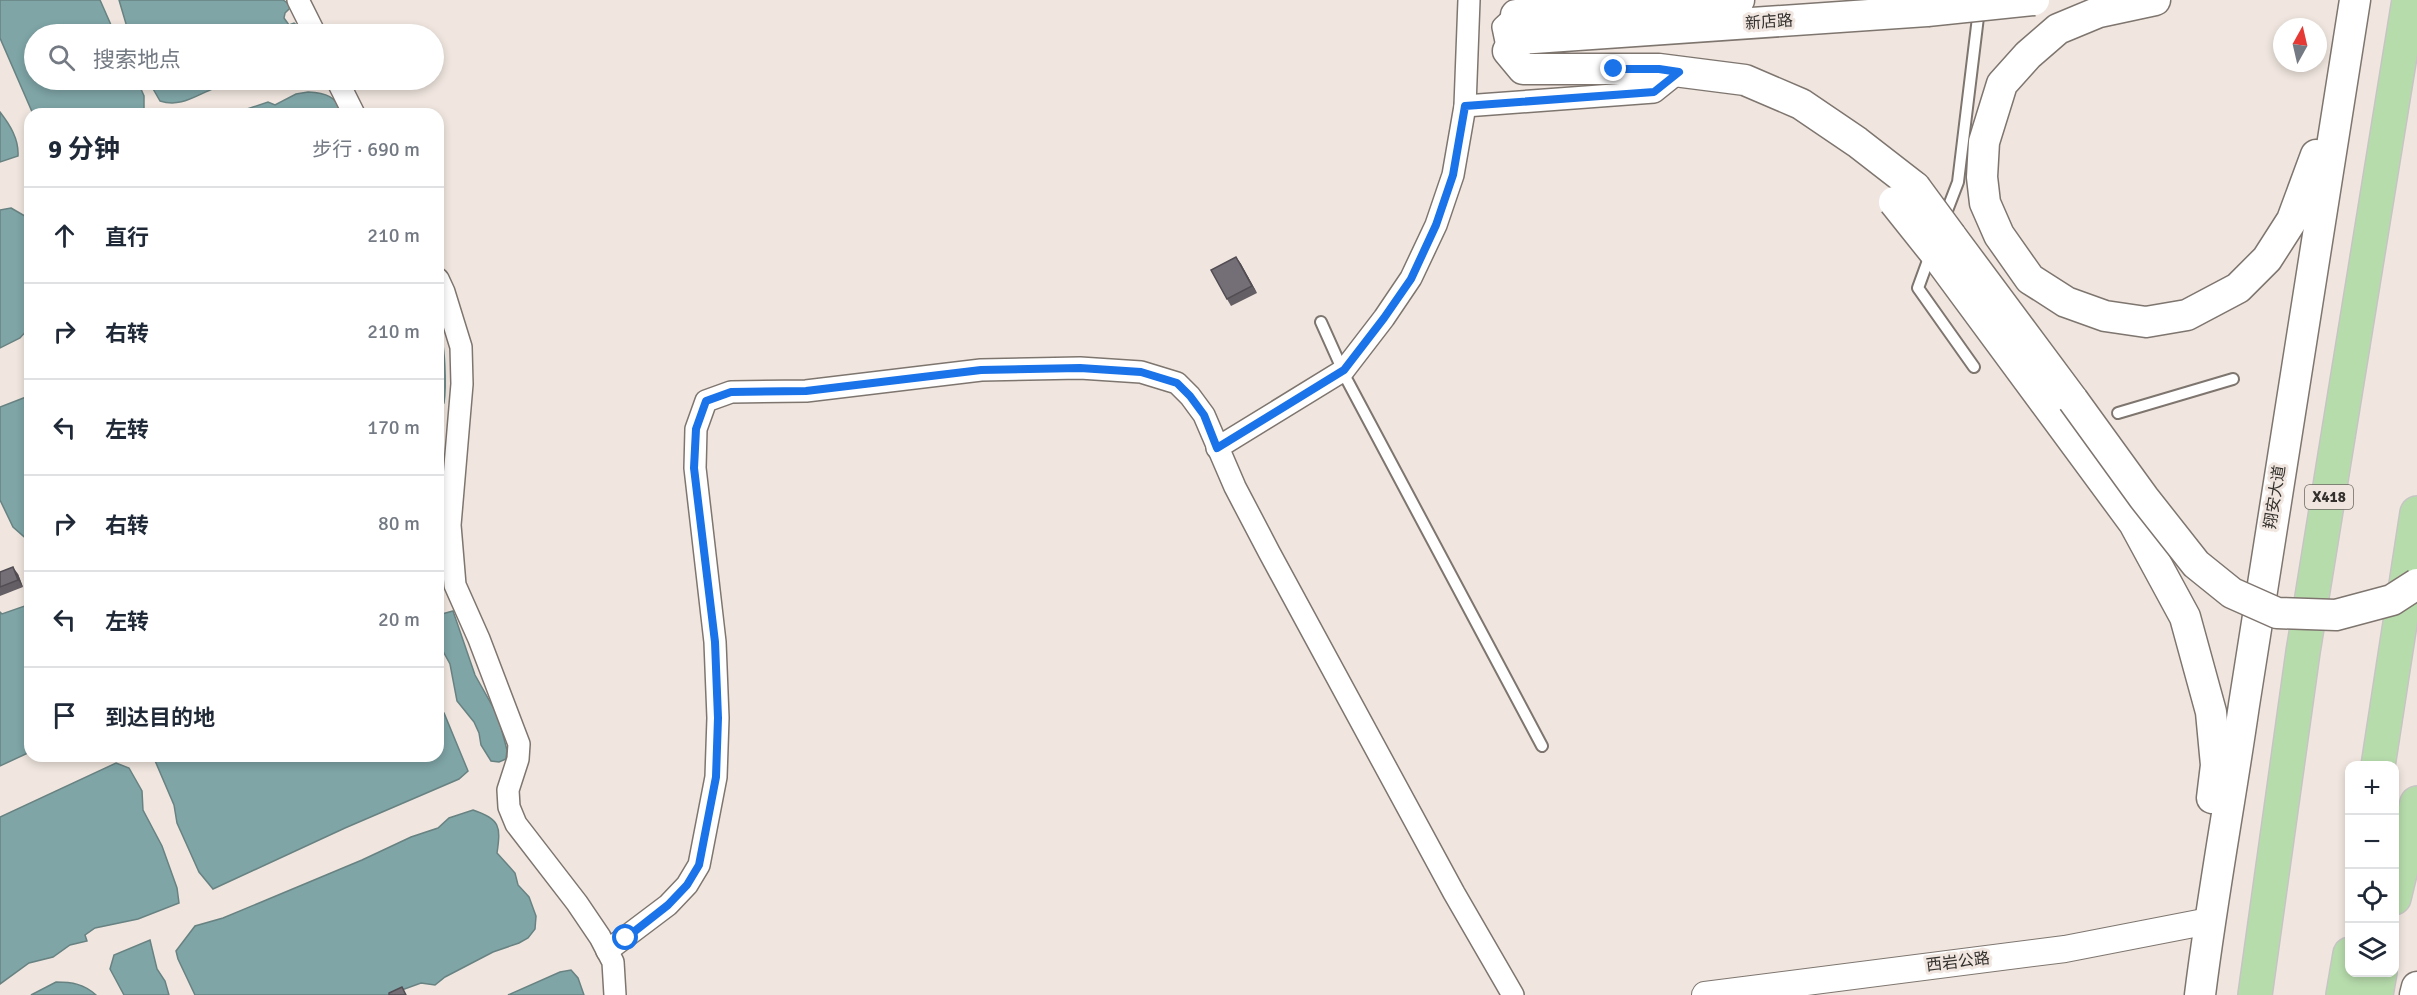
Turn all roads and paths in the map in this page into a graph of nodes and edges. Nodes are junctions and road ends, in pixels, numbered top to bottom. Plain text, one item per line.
1 (298, 0) edge
2 (1469, 0) edge
3 (1561, 0) edge
4 (1739, 0) edge
5 (1980, 0) edge
6 (2034, 0) edge
7 (2155, 0) edge
8 (2355, 0) edge
9 (2409, 0) edge
10 (1516, 15) junction
11 (310, 24) edge
12 (1508, 51) junction
13 (1679, 72) junction
14 (2341, 87) junction
15 (342, 90) edge
16 (1465, 106) junction
17 (351, 108) edge
18 (1943, 244) junction
19 (444, 292) edge
20 (1321, 322) dead end
21 (1974, 367) dead end
22 (1344, 370) junction
23 (2233, 379) dead end
24 (2118, 413) dead end
25 (1217, 448) junction
26 (2417, 513) edge
27 (2417, 584) edge
28 (1542, 746) dead end
29 (2379, 761) edge
30 (2417, 804) edge
31 (2399, 878) edge
32 (2209, 921) junction
33 (607, 951) junction
34 (2346, 977) edge
35 (2378, 977) edge
36 (2417, 987) edge
37 (615, 995) edge
38 (1513, 995) edge
39 (1705, 995) edge
40 (2200, 995) edge
41 (2255, 995) edge
42 (2343, 995) edge
43 (2376, 995) edge
44 (2415, 995) edge

1 - 11 street
2 - 16 street
3 - 10 main road
4 - 10 main road, 新店路
5 - 21 lane
6 - 12 main road, 新店路, bridge
7 - 14 main road
8 - 14 main road, 翔安大道
9 - 41 highway, X418
10 - 12 street
12 - 13 main road
13 - 16 street
13 - 18 main road, bridge
14 - 32 main road, 翔安大道
15 - 17 street
16 - 22 street
18 - 27 main road, bridge
18 - 32 main road
19 - 33 street
20 - 22 lane
22 - 25 street
22 - 28 lane
23 - 24 lane
25 - 33 street
25 - 38 street
26 - 29 highway
30 - 31 highway
32 - 39 street, 西岩公路
32 - 40 main road, 翔安大道
33 - 37 street
34 - 42 highway
35 - 43 highway
36 - 44 main road

